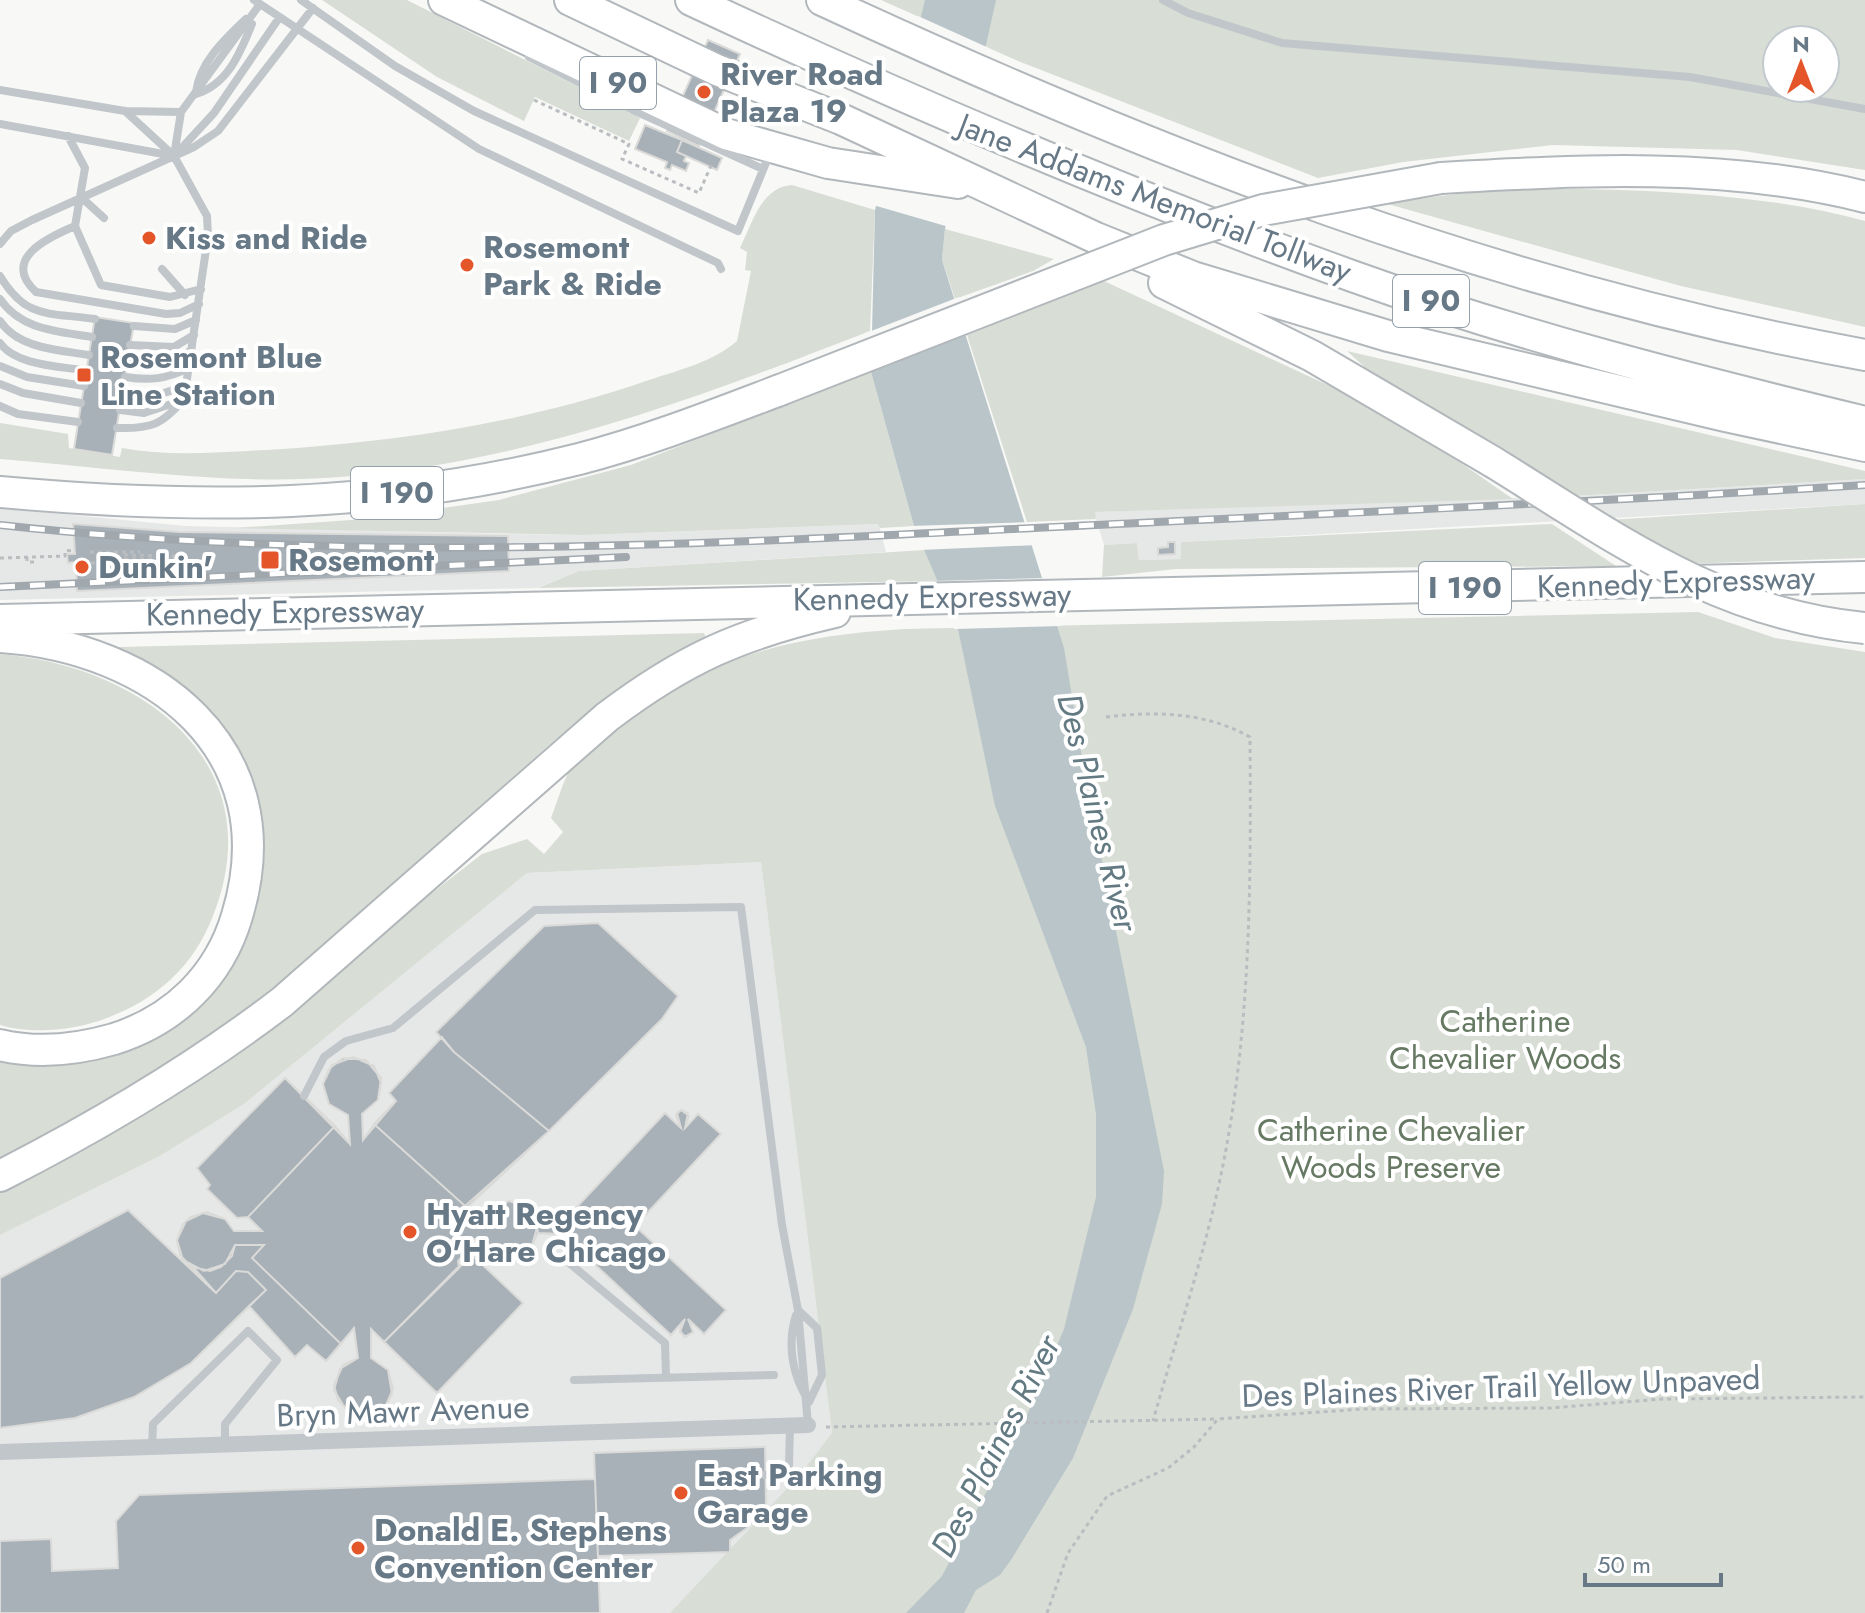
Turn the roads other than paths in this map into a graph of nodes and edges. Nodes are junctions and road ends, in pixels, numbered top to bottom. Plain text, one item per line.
1 (301, 0) edge
2 (570, 0) edge
3 (602, 0) edge
4 (691, 0) edge
5 (822, 0) edge
6 (1163, 0) edge
7 (257, 2) edge
8 (456, 6) edge
9 (313, 8) junction
10 (279, 18) junction
11 (295, 29) junction
12 (501, 39) dead end
13 (526, 55) dead end
14 (0, 90) edge
15 (195, 95) junction
16 (792, 99) junction
17 (1865, 109) edge
18 (125, 111) junction
19 (181, 112) junction
20 (0, 124) edge
21 (68, 136) junction
22 (174, 156) junction
23 (768, 159) junction
24 (996, 189) junction
25 (1865, 197) edge
26 (82, 198) junction
27 (104, 218) dead end
28 (75, 226) junction
29 (1096, 238) junction
30 (0, 244) edge
31 (162, 269) dead end
32 (721, 269) dead end
33 (0, 276) edge
34 (201, 289) junction
35 (185, 295) junction
36 (0, 299) edge
37 (199, 304) junction
38 (95, 319) dead end
39 (196, 320) junction
40 (0, 321) edge
41 (134, 326) dead end
42 (194, 335) junction
43 (92, 337) dead end
44 (0, 343) edge
45 (130, 345) dead end
46 (192, 350) junction
47 (89, 355) dead end
48 (1865, 355) edge
49 (128, 361) dead end
50 (0, 366) edge
51 (189, 368) junction
52 (87, 371) dead end
53 (125, 377) dead end
54 (0, 384) edge
55 (186, 384) junction
56 (84, 386) dead end
57 (122, 394) dead end
58 (184, 399) junction
59 (81, 403) dead end
60 (0, 406) edge
61 (120, 410) dead end
62 (78, 422) dead end
63 (1865, 422) edge
64 (117, 428) dead end
65 (1865, 446) edge
66 (0, 492) edge
67 (1865, 578) edge
68 (894, 599) junction
69 (0, 620) edge
70 (1865, 628) edge
71 (0, 637) edge
72 (0, 1045) edge
73 (304, 1096) dead end
74 (0, 1176) edge
75 (568, 1262) dead end
76 (798, 1310) junction
77 (774, 1375) dead end
78 (666, 1377) junction
79 (574, 1380) dead end
80 (809, 1403) junction
81 (808, 1425) joint
82 (790, 1426) junction
83 (225, 1445) junction
84 (152, 1448) junction
85 (0, 1452) edge
86 (765, 1475) dead end

1 - 9 lane
2 - 16 highway, I 90
3 - 16 highway, I 90
4 - 63 highway, Jane Addams Memorial Tollway / I 90
5 - 48 highway, Jane Addams Memorial Tollway / I 90
6 - 17 lane
7 - 10 lane
7 - 15 lane
7 - 15 lane
8 - 12 lane
8 - 23 highway, I 90
9 - 11 lane
9 - 23 lane
10 - 11 lane
10 - 22 lane
11 - 22 lane
11 - 32 lane
13 - 23 lane
14 - 18 lane
15 - 19 lane
16 - 24 highway, Jane Addams Memorial Tollway / I 90
18 - 19 lane
18 - 22 lane
19 - 22 lane
20 - 21 lane
21 - 22 lane
21 - 26 lane
22 - 26 lane
22 - 34 lane
23 - 24 highway, I 90
24 - 29 highway, Jane Addams Memorial Tollway / I 90
25 - 66 highway, I 190, bridge
26 - 27 lane
26 - 28 lane
26 - 30 lane
28 - 35 lane
28 - 37 lane
29 - 65 highway, Jane Addams Memorial Tollway / I 90
29 - 70 highway, bridge
31 - 35 lane
33 - 38 lane
34 - 35 lane
34 - 37 lane
36 - 43 lane
37 - 39 lane
39 - 41 lane
39 - 42 lane
40 - 47 lane
42 - 45 lane
42 - 46 lane
44 - 52 lane
46 - 49 lane
46 - 51 lane
50 - 56 lane
51 - 53 lane
51 - 55 lane
54 - 59 lane
55 - 57 lane
55 - 58 lane
58 - 61 lane
58 - 64 lane
60 - 62 lane
67 - 68 highway, Kennedy Expressway / I 190
68 - 69 highway, Kennedy Expressway / I 190
68 - 74 highway
71 - 72 highway
73 - 76 lane
75 - 78 lane
76 - 80 lane
76 - 80 lane
77 - 78 lane
78 - 79 lane
80 - 81 lane
81 - 82 street, Bryn Mawr Avenue
82 - 83 street, Bryn Mawr Avenue
82 - 86 lane
83 - 84 street, Bryn Mawr Avenue
83 - 84 lane
84 - 85 street, Bryn Mawr Avenue

